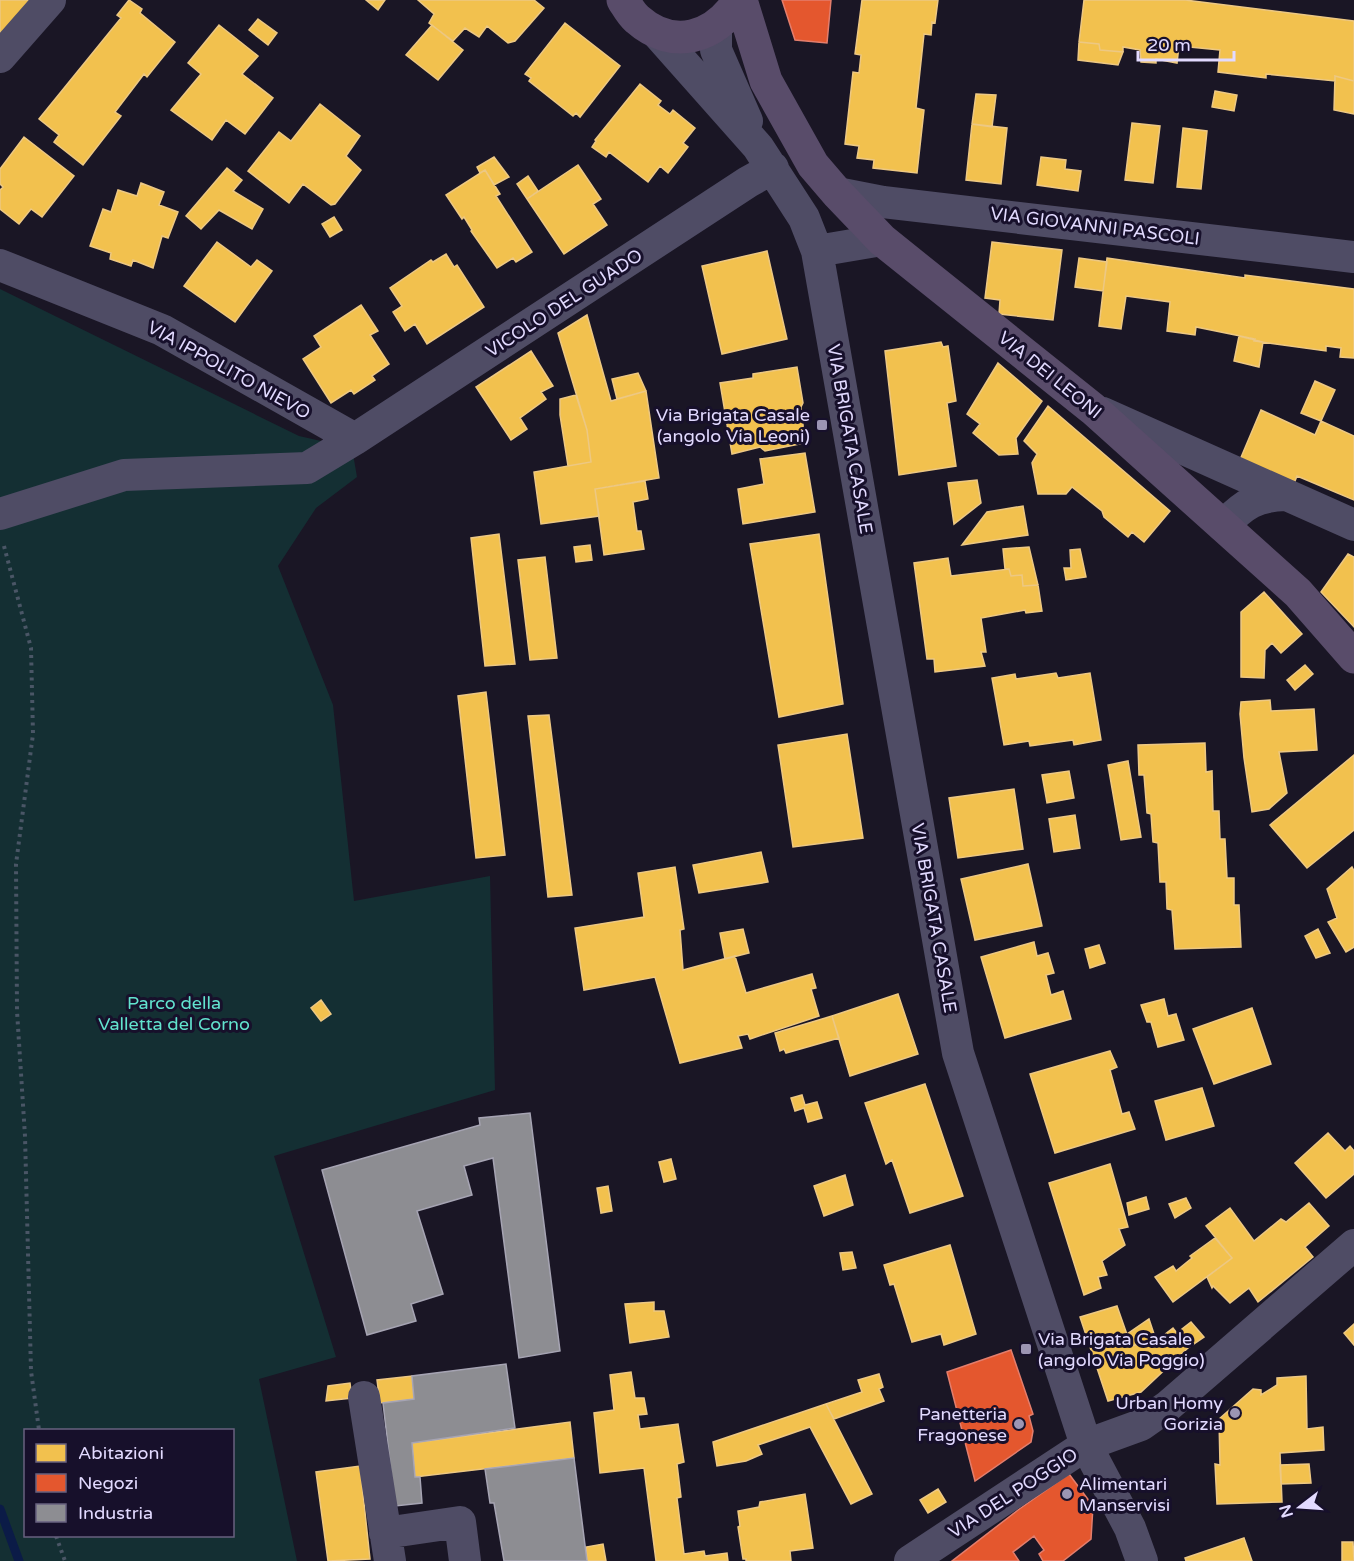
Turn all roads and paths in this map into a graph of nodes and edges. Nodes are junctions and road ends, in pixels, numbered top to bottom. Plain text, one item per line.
1 (50, 0) edge
2 (623, 0) edge
3 (740, 0) edge
4 (716, 27) junction
5 (656, 32) junction
6 (0, 57) edge
7 (766, 81) junction
8 (765, 158) junction
9 (837, 193) junction
10 (882, 240) junction
11 (817, 250) junction
12 (1354, 257) edge
13 (0, 265) edge
14 (1093, 409) junction
15 (355, 439) junction
16 (1287, 495) junction
17 (0, 513) edge
18 (1354, 525) edge
19 (1223, 526) junction
20 (3, 544) dead end
21 (1354, 657) edge
22 (1354, 1245) edge
23 (364, 1397) dead end
24 (39, 1429) edge
25 (1086, 1445) junction
26 (1130, 1528) junction
27 (56, 1537) edge
28 (387, 1547) edge
29 (65, 1561) edge
30 (465, 1561) edge
31 (910, 1561) edge
32 (1127, 1561) edge
33 (1142, 1561) edge

1 - 6 street
2 - 5 main road, VIA BRIGATA CASALE
3 - 4 main road, VIA BRIGATA CASALE
3 - 7 main road, VIA DEI LEONI
4 - 5 main road, VIA BRIGATA CASALE
4 - 7 main road, VIA DEI LEONI
4 - 8 street, VIA BRIGATA CASALE
5 - 8 street, VIA BRIGATA CASALE
7 - 9 main road, VIA DEI LEONI
8 - 11 street, VIA BRIGATA CASALE
8 - 15 street, VICOLO DEL GUADO
9 - 10 main road, VIA DEI LEONI
9 - 12 street, VIA GIOVANNI PASCOLI
10 - 11 street
10 - 14 main road, VIA DEI LEONI
11 - 25 street, VIA BRIGATA CASALE
13 - 15 street, VIA IPPOLITO NIEVO
14 - 16 street
14 - 19 main road, VIA DEI LEONI
15 - 17 street, VICOLO DEL GUADO
16 - 18 street
16 - 19 street
19 - 21 main road, VIA DEI LEONI
20 - 24 path
22 - 25 street, VIA DEL POGGIO
23 - 28 street
25 - 26 street, VIA BRIGATA CASALE
25 - 31 street, VIA DEL POGGIO
26 - 32 street
26 - 33 street, VIA BRIGATA CASALE
27 - 29 path
28 - 30 street

